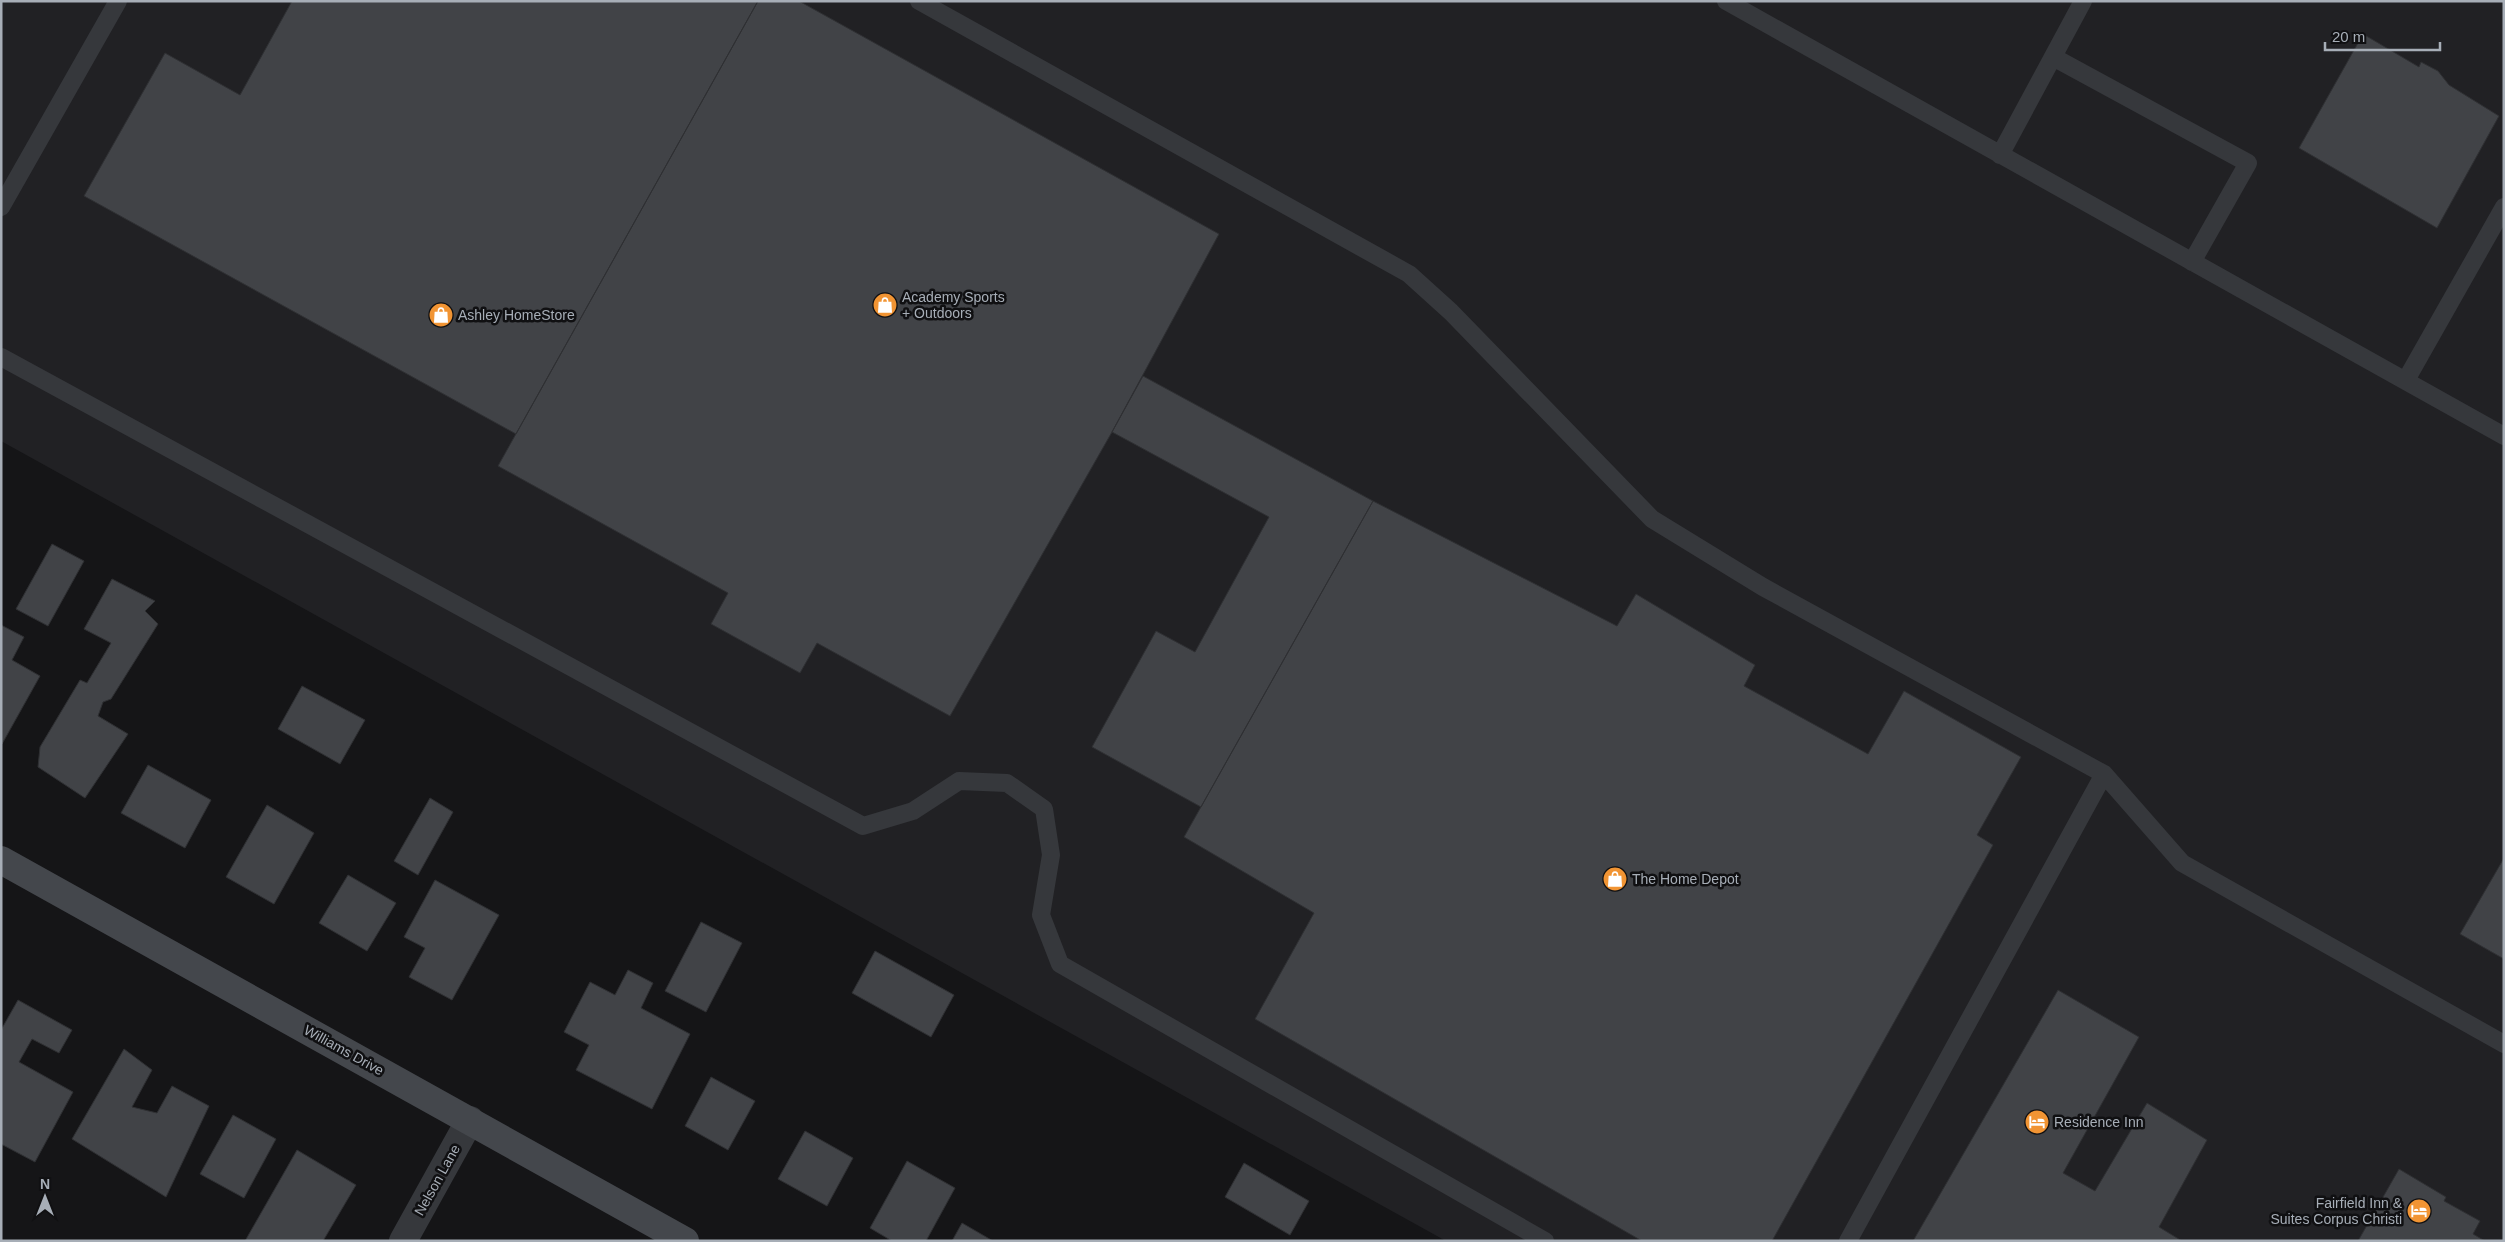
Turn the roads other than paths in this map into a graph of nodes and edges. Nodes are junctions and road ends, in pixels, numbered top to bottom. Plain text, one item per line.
1 (118, 1) edge
2 (919, 1) edge
3 (1726, 1) edge
4 (2083, 1) edge
5 (2053, 57) junction
6 (2000, 155) junction
7 (1, 207) edge
8 (2504, 207) edge
9 (2192, 262) junction
10 (1, 356) edge
11 (2406, 380) junction
12 (2504, 436) edge
13 (2104, 774) junction
14 (1, 860) edge
15 (2504, 1044) edge
16 (470, 1120) junction
17 (404, 1241) edge
18 (685, 1241) edge
19 (1545, 1241) edge
20 (1848, 1241) edge

1 - 7 lane
2 - 13 lane
3 - 6 lane
4 - 5 lane
5 - 6 lane
5 - 9 lane
6 - 9 lane
8 - 11 lane
9 - 11 lane
10 - 19 lane
11 - 12 lane
13 - 15 lane
13 - 20 lane
14 - 16 street, Williams Drive
16 - 17 street, Nelson Lane
16 - 18 street, Williams Drive

